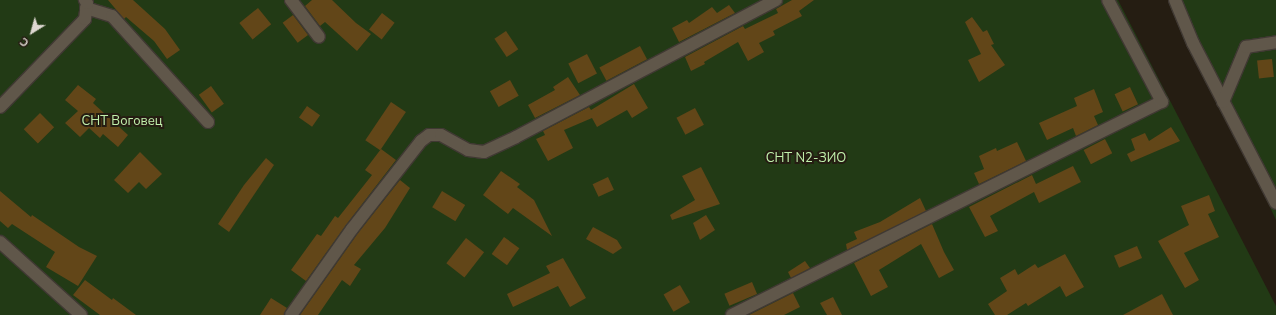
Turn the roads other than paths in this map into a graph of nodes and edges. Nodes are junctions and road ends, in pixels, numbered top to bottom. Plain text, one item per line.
1 (291, 0) edge
2 (776, 0) edge
3 (1108, 0) edge
4 (1175, 0) edge
5 (85, 4) edge
6 (319, 37) dead end
7 (1276, 42) edge
8 (1223, 102) junction
9 (0, 107) edge
10 (208, 122) dead end
11 (1276, 203) edge
12 (0, 242) edge
13 (81, 315) edge
14 (291, 315) edge
15 (732, 315) edge

1 - 6 street
2 - 14 street
3 - 15 street
4 - 8 street
5 - 9 street
5 - 10 street
7 - 8 street
8 - 11 street
12 - 13 street

